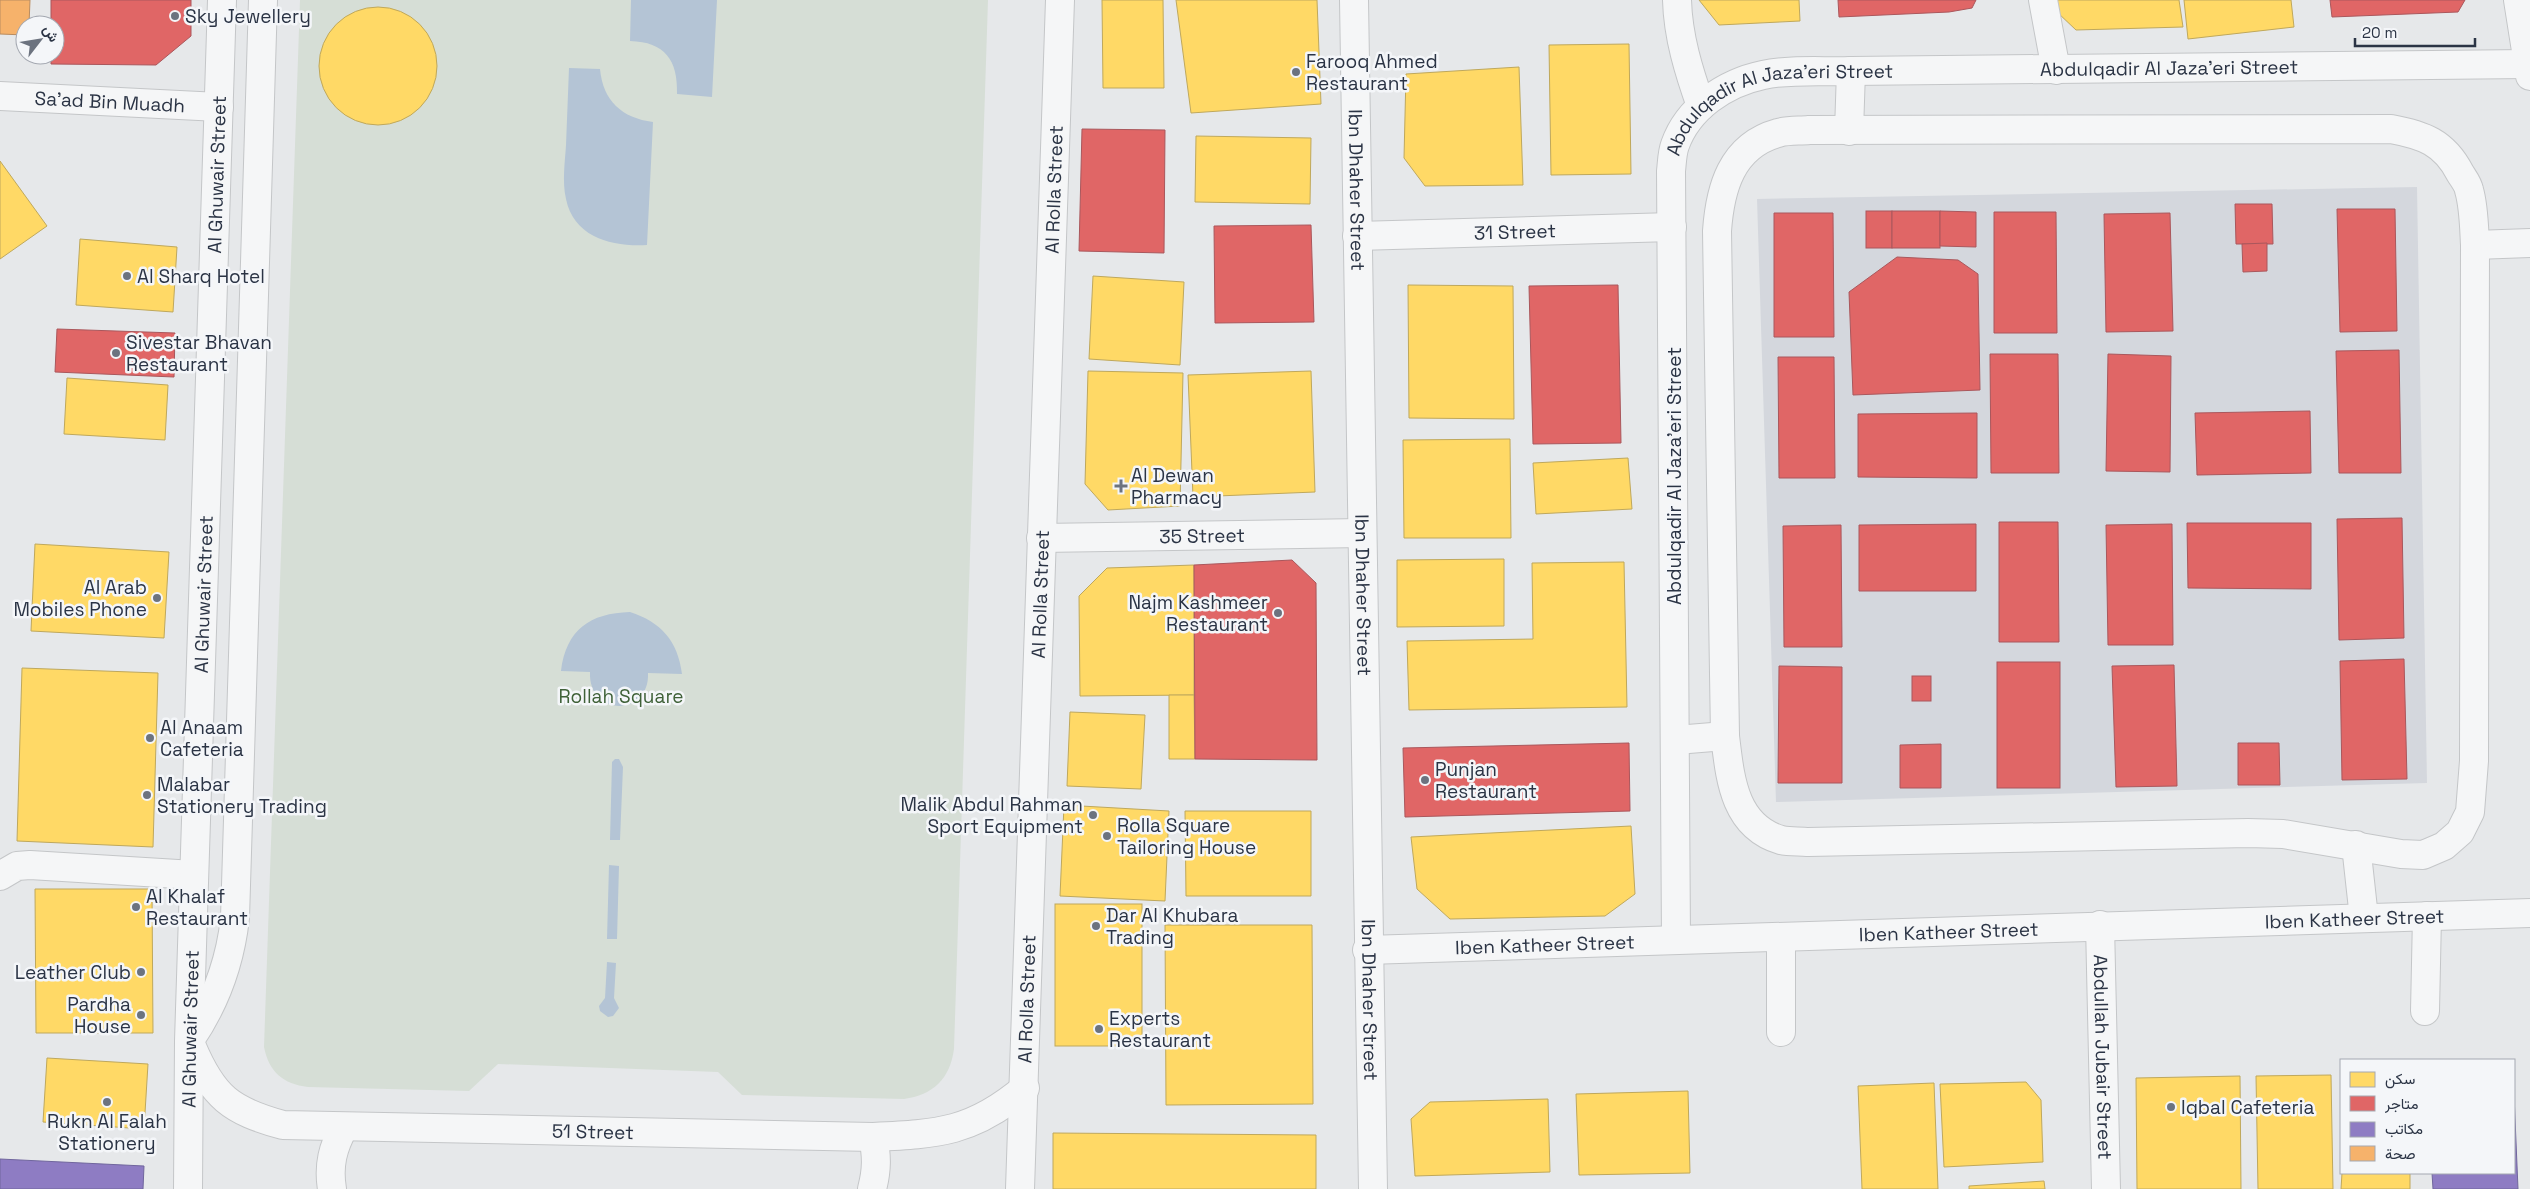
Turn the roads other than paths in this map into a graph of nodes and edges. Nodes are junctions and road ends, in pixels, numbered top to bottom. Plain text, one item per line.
1 (222, 0) edge
2 (263, 0) edge
3 (1060, 0) edge
4 (1354, 0) edge
5 (1677, 0) edge
6 (2043, 0) edge
7 (2518, 0) edge
8 (221, 37) junction
9 (262, 38) junction
10 (2056, 70) junction
11 (2529, 70) edge
12 (1851, 71) junction
13 (0, 96) edge
14 (1701, 106) junction
15 (219, 107) junction
16 (1849, 131) junction
17 (1672, 227) junction
18 (1357, 236) junction
19 (2530, 243) edge
20 (2475, 245) junction
21 (255, 283) junction
22 (213, 284) junction
23 (208, 437) junction
24 (250, 441) junction
25 (1362, 533) junction
26 (1041, 538) junction
27 (1725, 736) junction
28 (1676, 740) junction
29 (240, 760) junction
30 (198, 761) junction
31 (2356, 845) junction
32 (6, 867) edge
33 (194, 875) junction
34 (2530, 913) edge
35 (2428, 916) junction
36 (2364, 918) junction
37 (2100, 926) junction
38 (1781, 937) junction
39 (1676, 940) junction
40 (1367, 950) junction
41 (2425, 1011) dead end
42 (1781, 1032) dead end
43 (189, 1041) junction
44 (1025, 1088) junction
45 (344, 1126) junction
46 (873, 1137) junction
47 (188, 1189) edge
48 (332, 1189) edge
49 (872, 1189) edge
50 (1020, 1189) edge
51 (1373, 1189) edge
52 (2106, 1189) edge

1 - 8 street, Al Ghuwair Street
2 - 9 street
3 - 26 street, Al Rolla Street
4 - 18 street, Ibn Dhaher Street
5 - 14 street
6 - 10 street
7 - 11 street
8 - 9 street
8 - 15 street, Al Ghuwair Street
9 - 21 street
10 - 11 street, Abdulqadir Al Jaza'eri Street
10 - 12 street, Abdulqadir Al Jaza'eri Street
12 - 14 street, Abdulqadir Al Jaza'eri Street
12 - 16 street
13 - 15 street, Sa'ad Bin Muadh
14 - 17 street, Abdulqadir Al Jaza'eri Street
15 - 22 street, Al Ghuwair Street
16 - 20 street
16 - 27 street
17 - 18 street, 31 Street
17 - 28 street, Abdulqadir Al Jaza'eri Street
18 - 25 street, Ibn Dhaher Street
19 - 20 street
20 - 31 street
21 - 22 street
21 - 24 street
22 - 23 street, Al Ghuwair Street
23 - 24 street
23 - 30 street, Al Ghuwair Street
24 - 29 street
25 - 26 street, 35 Street
25 - 40 street, Ibn Dhaher Street
26 - 44 street, Al Rolla Street
27 - 28 street
27 - 31 street
28 - 39 street, Abdulqadir Al Jaza'eri Street
29 - 30 street
29 - 43 street
30 - 33 street, Al Ghuwair Street
31 - 36 street
32 - 33 street
33 - 43 street, Al Ghuwair Street
34 - 35 street, Iben Katheer Street
35 - 36 street, Iben Katheer Street
35 - 41 street
36 - 37 street, Iben Katheer Street
37 - 38 street, Iben Katheer Street
37 - 52 street, Abdullah Jubair Street
38 - 39 street, Iben Katheer Street
38 - 42 street
39 - 40 street, Iben Katheer Street
40 - 51 street, Ibn Dhaher Street
43 - 45 street, 51 Street
43 - 47 street, Al Ghuwair Street
44 - 46 street, 51 Street
44 - 50 street, Al Rolla Street
45 - 46 street, 51 Street
45 - 48 street
46 - 49 street

